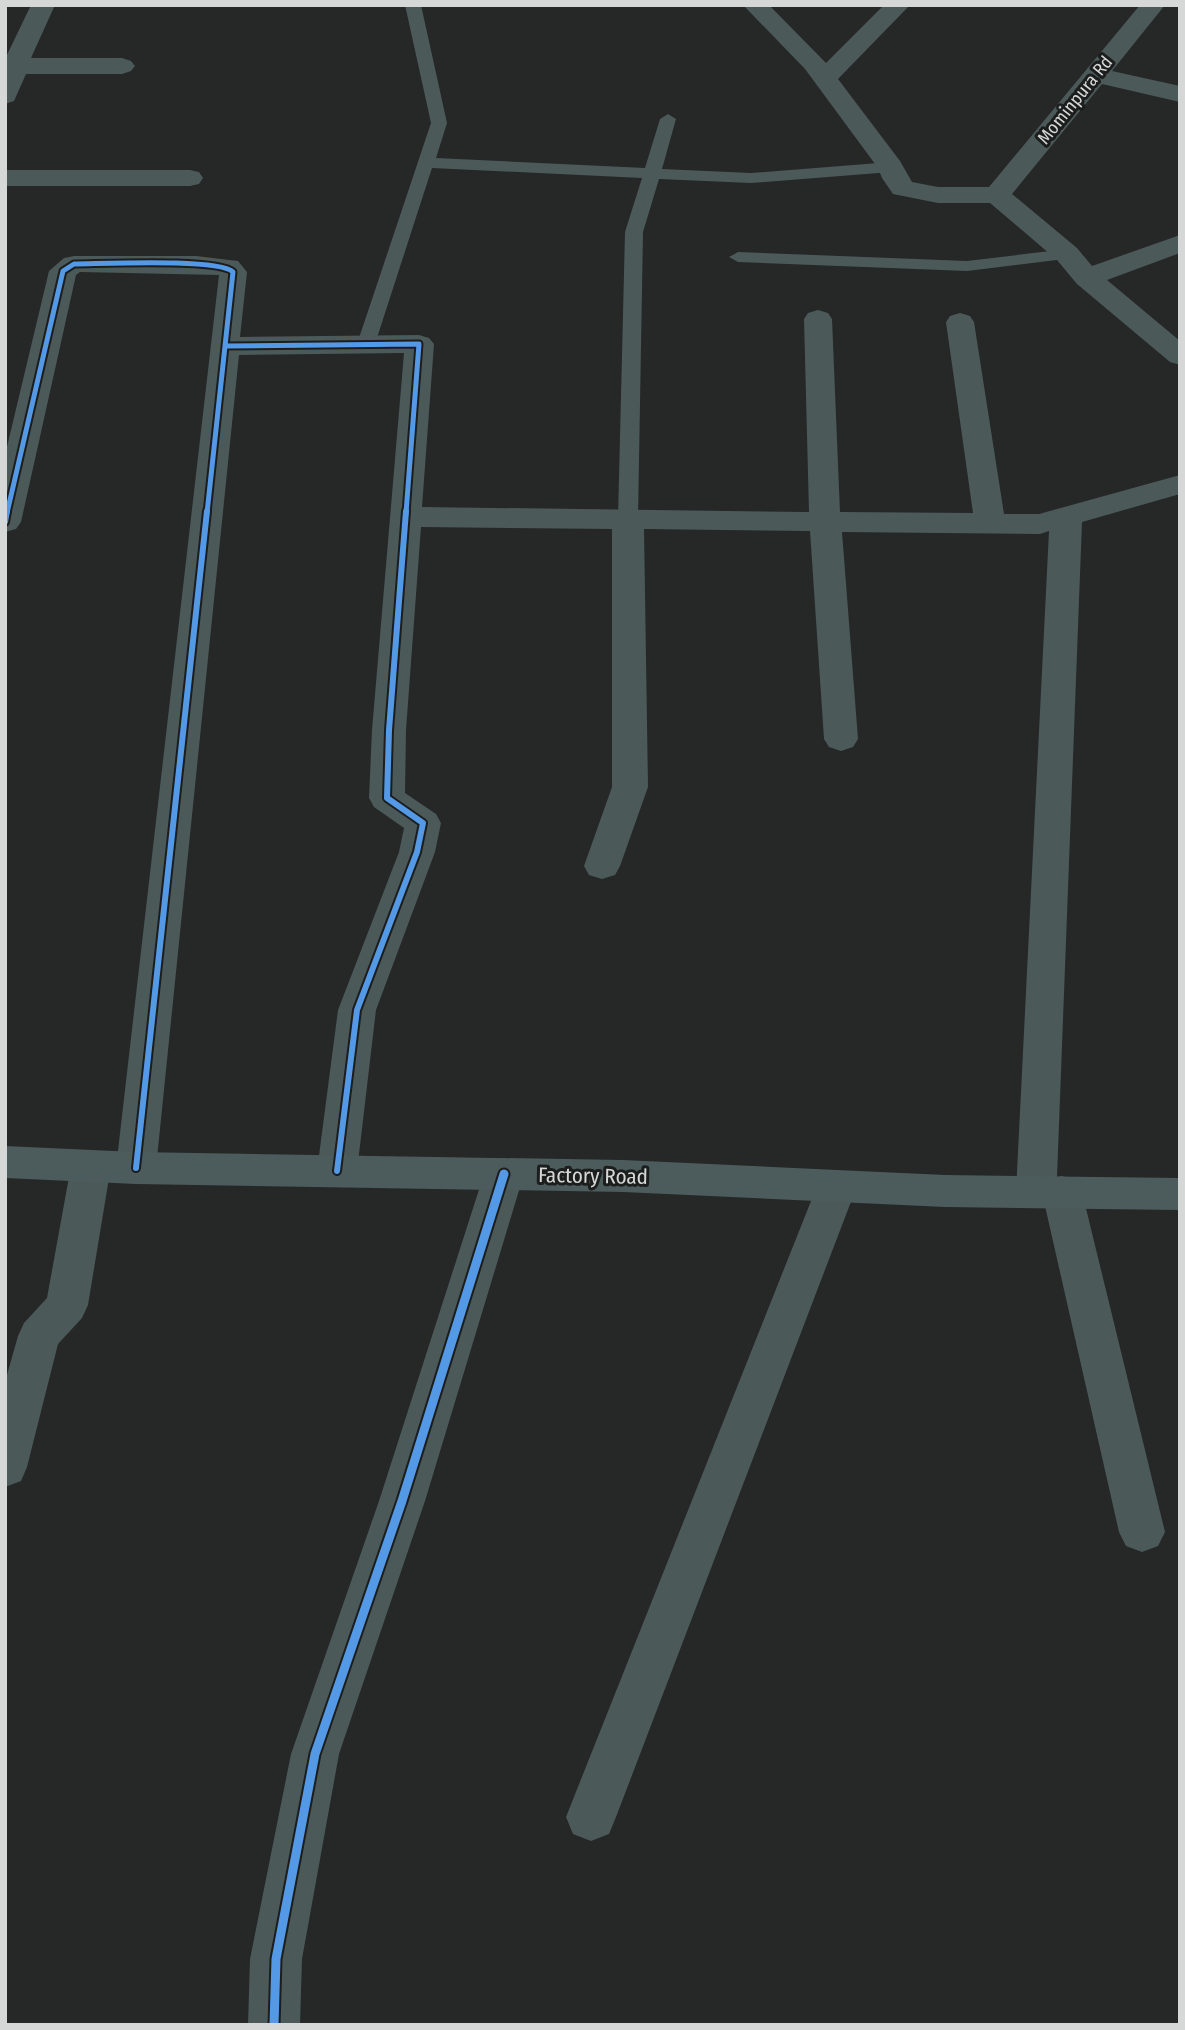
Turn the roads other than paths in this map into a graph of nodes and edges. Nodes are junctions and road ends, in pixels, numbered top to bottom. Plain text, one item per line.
1 (43, 5) edge
2 (413, 5) edge
3 (755, 5) edge
4 (898, 5) edge
5 (1153, 5) edge
6 (1170, 5) edge
7 (1180, 8) edge
8 (16, 66) junction
9 (122, 66) dead end
10 (1095, 75) junction
11 (825, 78) junction
12 (1180, 94) edge
13 (5, 96) edge
14 (668, 119) dead end
15 (425, 163) junction
16 (891, 167) junction
17 (651, 176) junction
18 (5, 178) edge
19 (190, 178) dead end
20 (997, 195) junction
21 (1180, 243) edge
22 (1067, 254) junction
23 (738, 257) dead end
24 (1087, 278) junction
25 (818, 319) dead end
26 (960, 322) dead end
27 (366, 344) junction
28 (225, 346) junction
29 (1180, 356) edge
30 (1180, 484) edge
31 (406, 517) junction
32 (1066, 517) junction
33 (628, 519) junction
34 (5, 522) edge
35 (825, 522) junction
36 (990, 523) junction
37 (841, 739) dead end
38 (601, 866) dead end
39 (5, 1162) edge
40 (91, 1166) junction
41 (136, 1168) junction
42 (337, 1171) junction
43 (504, 1174) junction
44 (837, 1186) junction
45 (1049, 1192) junction
46 (1180, 1194) edge
47 (5, 1467) edge
48 (1142, 1532) dead end
49 (591, 1817) dead end
50 (274, 2025) edge

1 - 8 street
2 - 15 lane
3 - 11 street
4 - 11 street
5 - 10 street, Mominpura Rd
6 - 7 street
8 - 9 street
8 - 13 street
10 - 12 street
10 - 20 street, Mominpura Rd
11 - 16 street
14 - 17 lane
15 - 17 lane
15 - 27 lane
16 - 17 lane
16 - 20 street
17 - 33 lane
18 - 19 street
20 - 22 street
21 - 24 street
22 - 23 lane
22 - 24 street
24 - 29 street
25 - 35 street
26 - 36 street
27 - 28 street
27 - 31 street
28 - 34 street
28 - 41 street
30 - 32 street
31 - 33 street
31 - 42 street
32 - 36 street
32 - 45 street
33 - 35 street
33 - 38 street
35 - 36 street
35 - 37 street
39 - 40 main road, Factory Road
40 - 41 main road, Factory Road
40 - 47 street
41 - 42 main road, Factory Road
42 - 43 main road, Factory Road
43 - 44 main road, Factory Road
43 - 50 street
44 - 45 main road, Factory Road
44 - 49 street
45 - 46 main road, Factory Road
45 - 48 street

